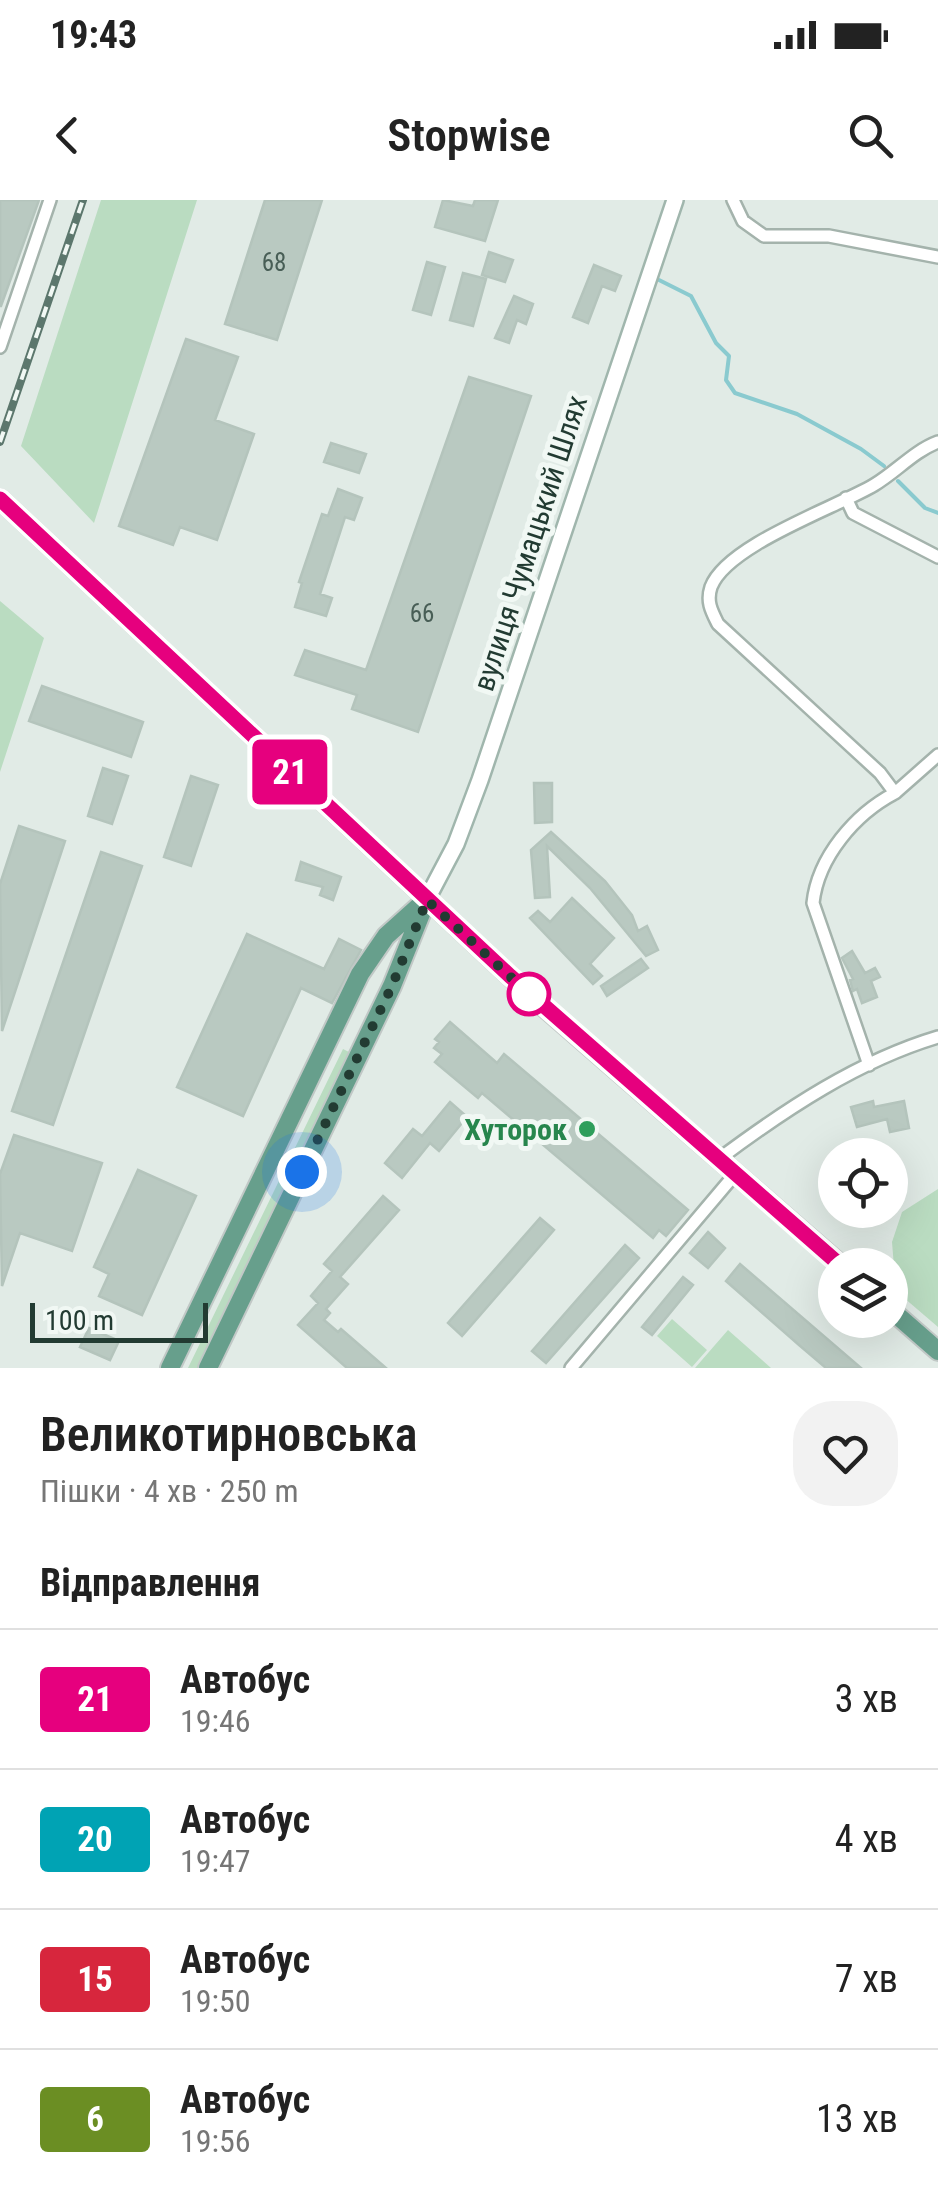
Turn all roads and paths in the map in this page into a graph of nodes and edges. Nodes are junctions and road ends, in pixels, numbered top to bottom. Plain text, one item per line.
1 (50, 200) edge
2 (676, 200) edge
3 (732, 200) edge
4 (938, 257) edge
5 (0, 347) edge
6 (938, 442) edge
7 (846, 498) junction
8 (0, 499) edge
9 (938, 557) edge
10 (938, 755) edge
11 (895, 792) junction
12 (427, 900) junction
13 (338, 1020) junction
14 (369, 1034) junction
15 (938, 1037) edge
16 (869, 1065) junction
17 (719, 1158) junction
18 (736, 1173) junction
19 (821, 1248) edge
20 (908, 1325) edge
21 (938, 1351) edge
22 (170, 1368) edge
23 (208, 1368) edge
24 (571, 1368) edge

1 - 5 street
2 - 12 main road, вулиця Чумацький Шлях
3 - 4 street
6 - 7 street
7 - 9 street
7 - 11 street
8 - 12 main road
10 - 11 street
11 - 16 street
12 - 13 main road, вулиця Чумацький Шлях
12 - 14 main road, вулиця Чумацький Шлях
12 - 17 main road
13 - 14 main road
13 - 22 main road, вулиця Чумацький Шлях
14 - 23 main road, вулиця Чумацький Шлях
15 - 16 street
16 - 17 street
17 - 18 main road
18 - 19 main road
18 - 24 street
20 - 21 main road

